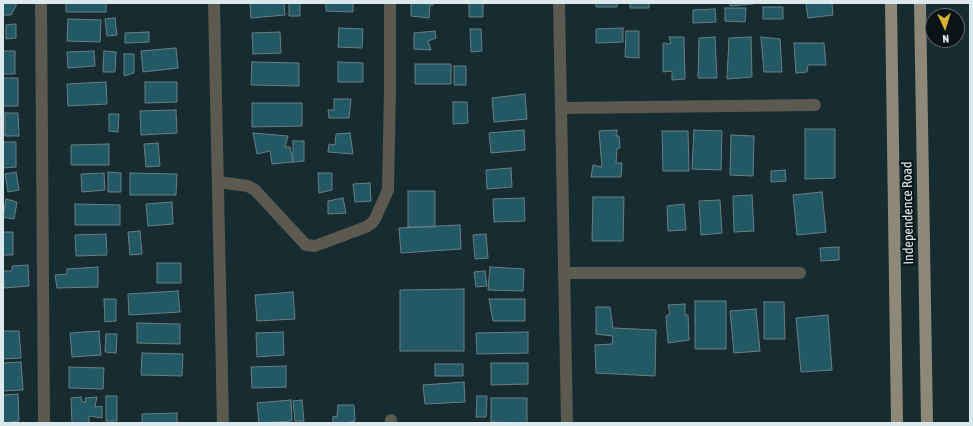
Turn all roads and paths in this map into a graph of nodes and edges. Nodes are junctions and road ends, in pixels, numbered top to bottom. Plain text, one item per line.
1 (41, 3) edge
2 (214, 3) edge
3 (390, 3) edge
4 (559, 3) edge
5 (891, 3) edge
6 (920, 3) edge
7 (815, 105) dead end
8 (561, 108) junction
9 (218, 182) junction
10 (564, 273) junction
11 (800, 273) dead end
12 (44, 423) edge
13 (223, 423) edge
14 (567, 423) edge
15 (897, 423) edge
16 (927, 423) edge

1 - 12 street
2 - 9 street
3 - 9 street
4 - 8 street
5 - 15 main road, Independence Road
6 - 16 main road, Independence Road
7 - 8 street
8 - 10 street
9 - 13 street
10 - 11 street
10 - 14 street

